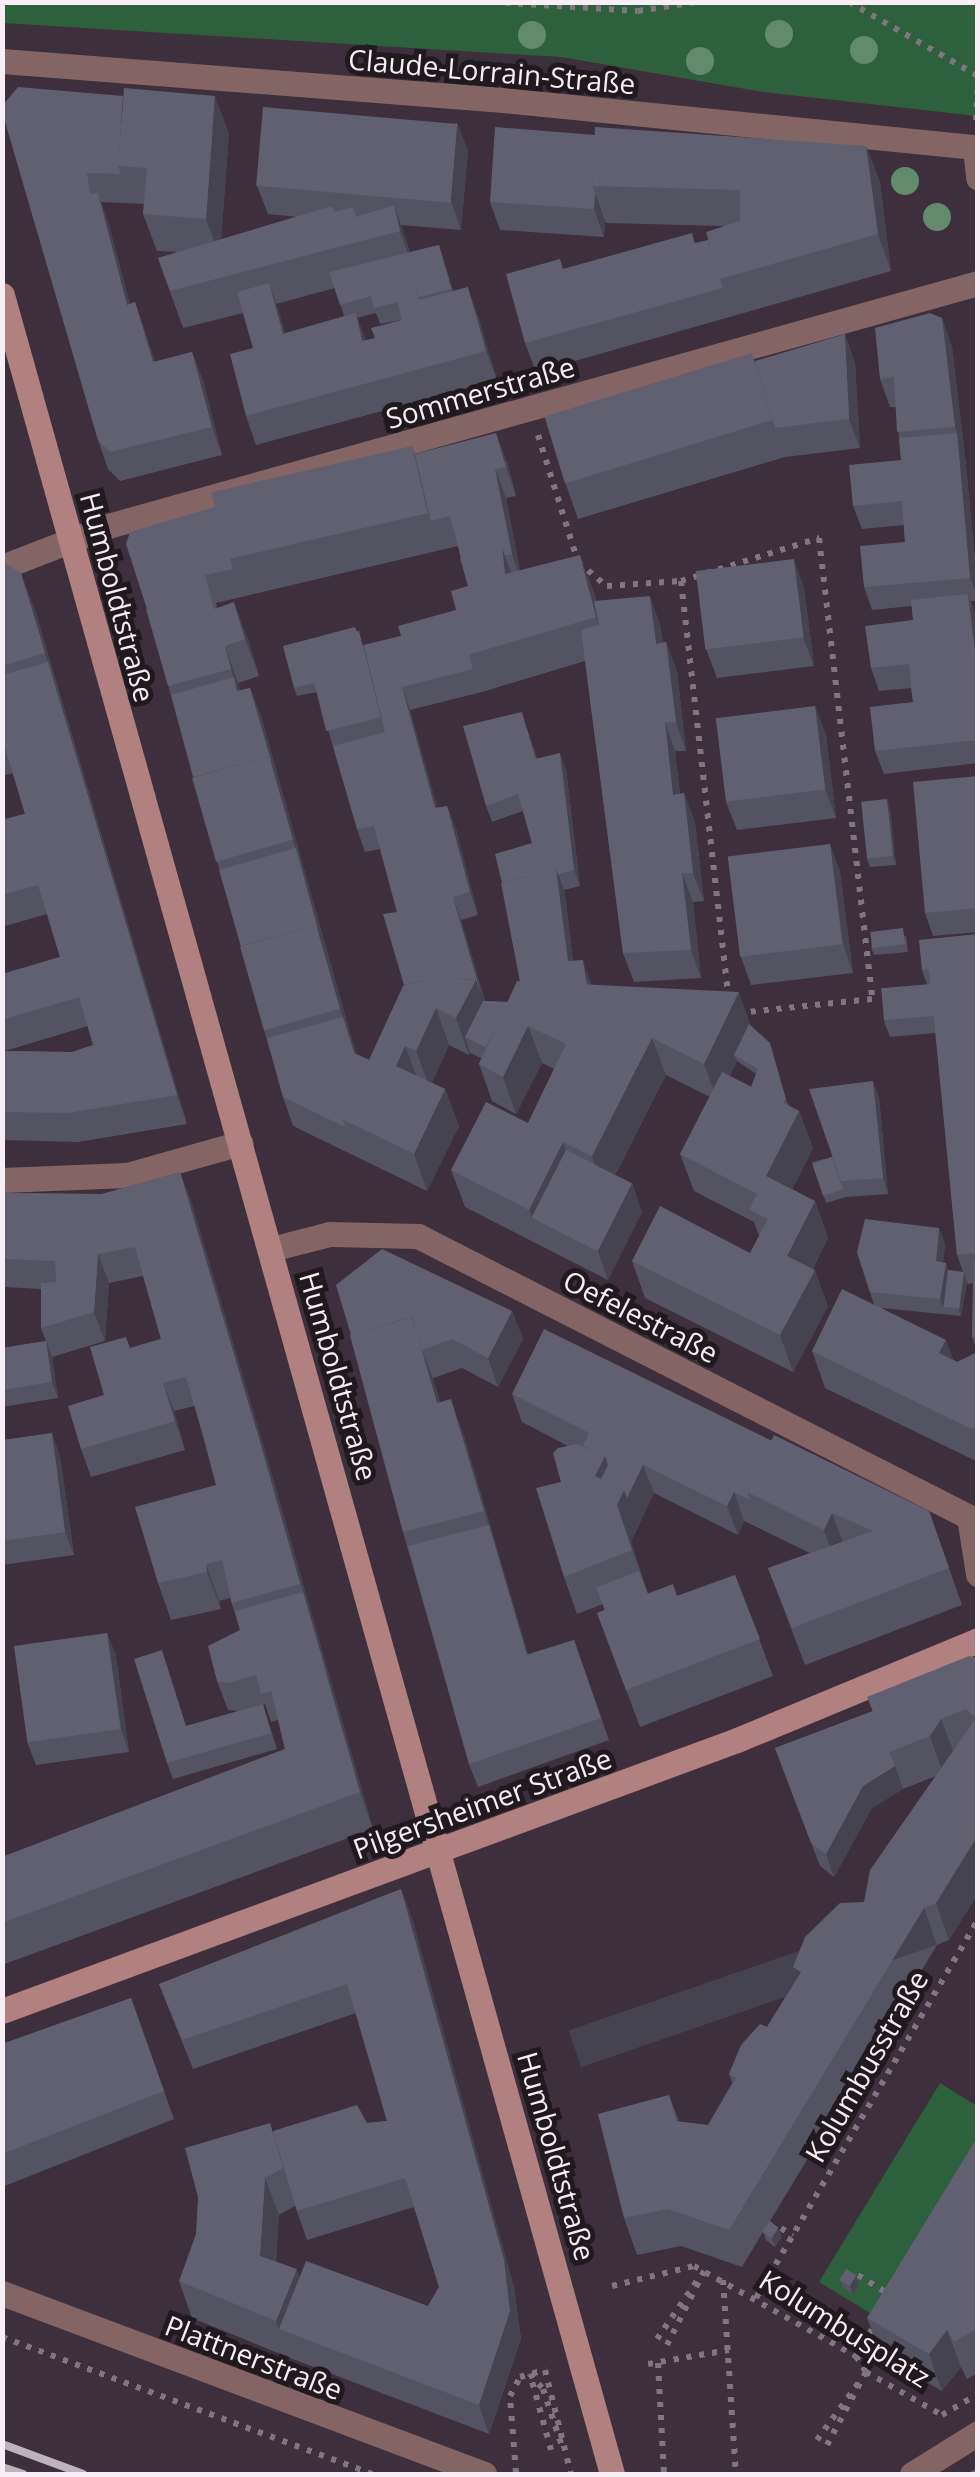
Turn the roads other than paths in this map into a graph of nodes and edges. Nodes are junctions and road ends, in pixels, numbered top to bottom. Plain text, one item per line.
1 (2, 61) edge
2 (976, 147) edge
3 (978, 178) edge
4 (978, 283) edge
5 (2, 295) edge
6 (71, 540) junction
7 (2, 567) edge
8 (241, 1143) junction
9 (2, 1180) edge
10 (271, 1250) junction
11 (973, 1516) edge
12 (978, 1574) edge
13 (978, 1640) edge
14 (441, 1851) junction
15 (2, 2011) edge
16 (2, 2293) edge
17 (978, 2433) edge
18 (914, 2472) edge
19 (484, 2474) edge
20 (612, 2474) edge
21 (890, 2474) edge

1 - 2 street, Claude-Lorrain-Straße
2 - 3 street
4 - 6 street, Sommerstraße
5 - 6 main road, Humboldtstraße
6 - 7 street, Sommerstraße
6 - 8 main road, Humboldtstraße
8 - 9 street
8 - 10 main road, Humboldtstraße
10 - 11 street, Oefelestraße
10 - 14 main road, Humboldtstraße
11 - 12 street
13 - 14 main road, Pilgersheimer Straße
14 - 15 main road, Pilgersheimer Straße
14 - 20 main road, Humboldtstraße
16 - 19 street, Plattnerstraße
17 - 18 street
18 - 21 street

